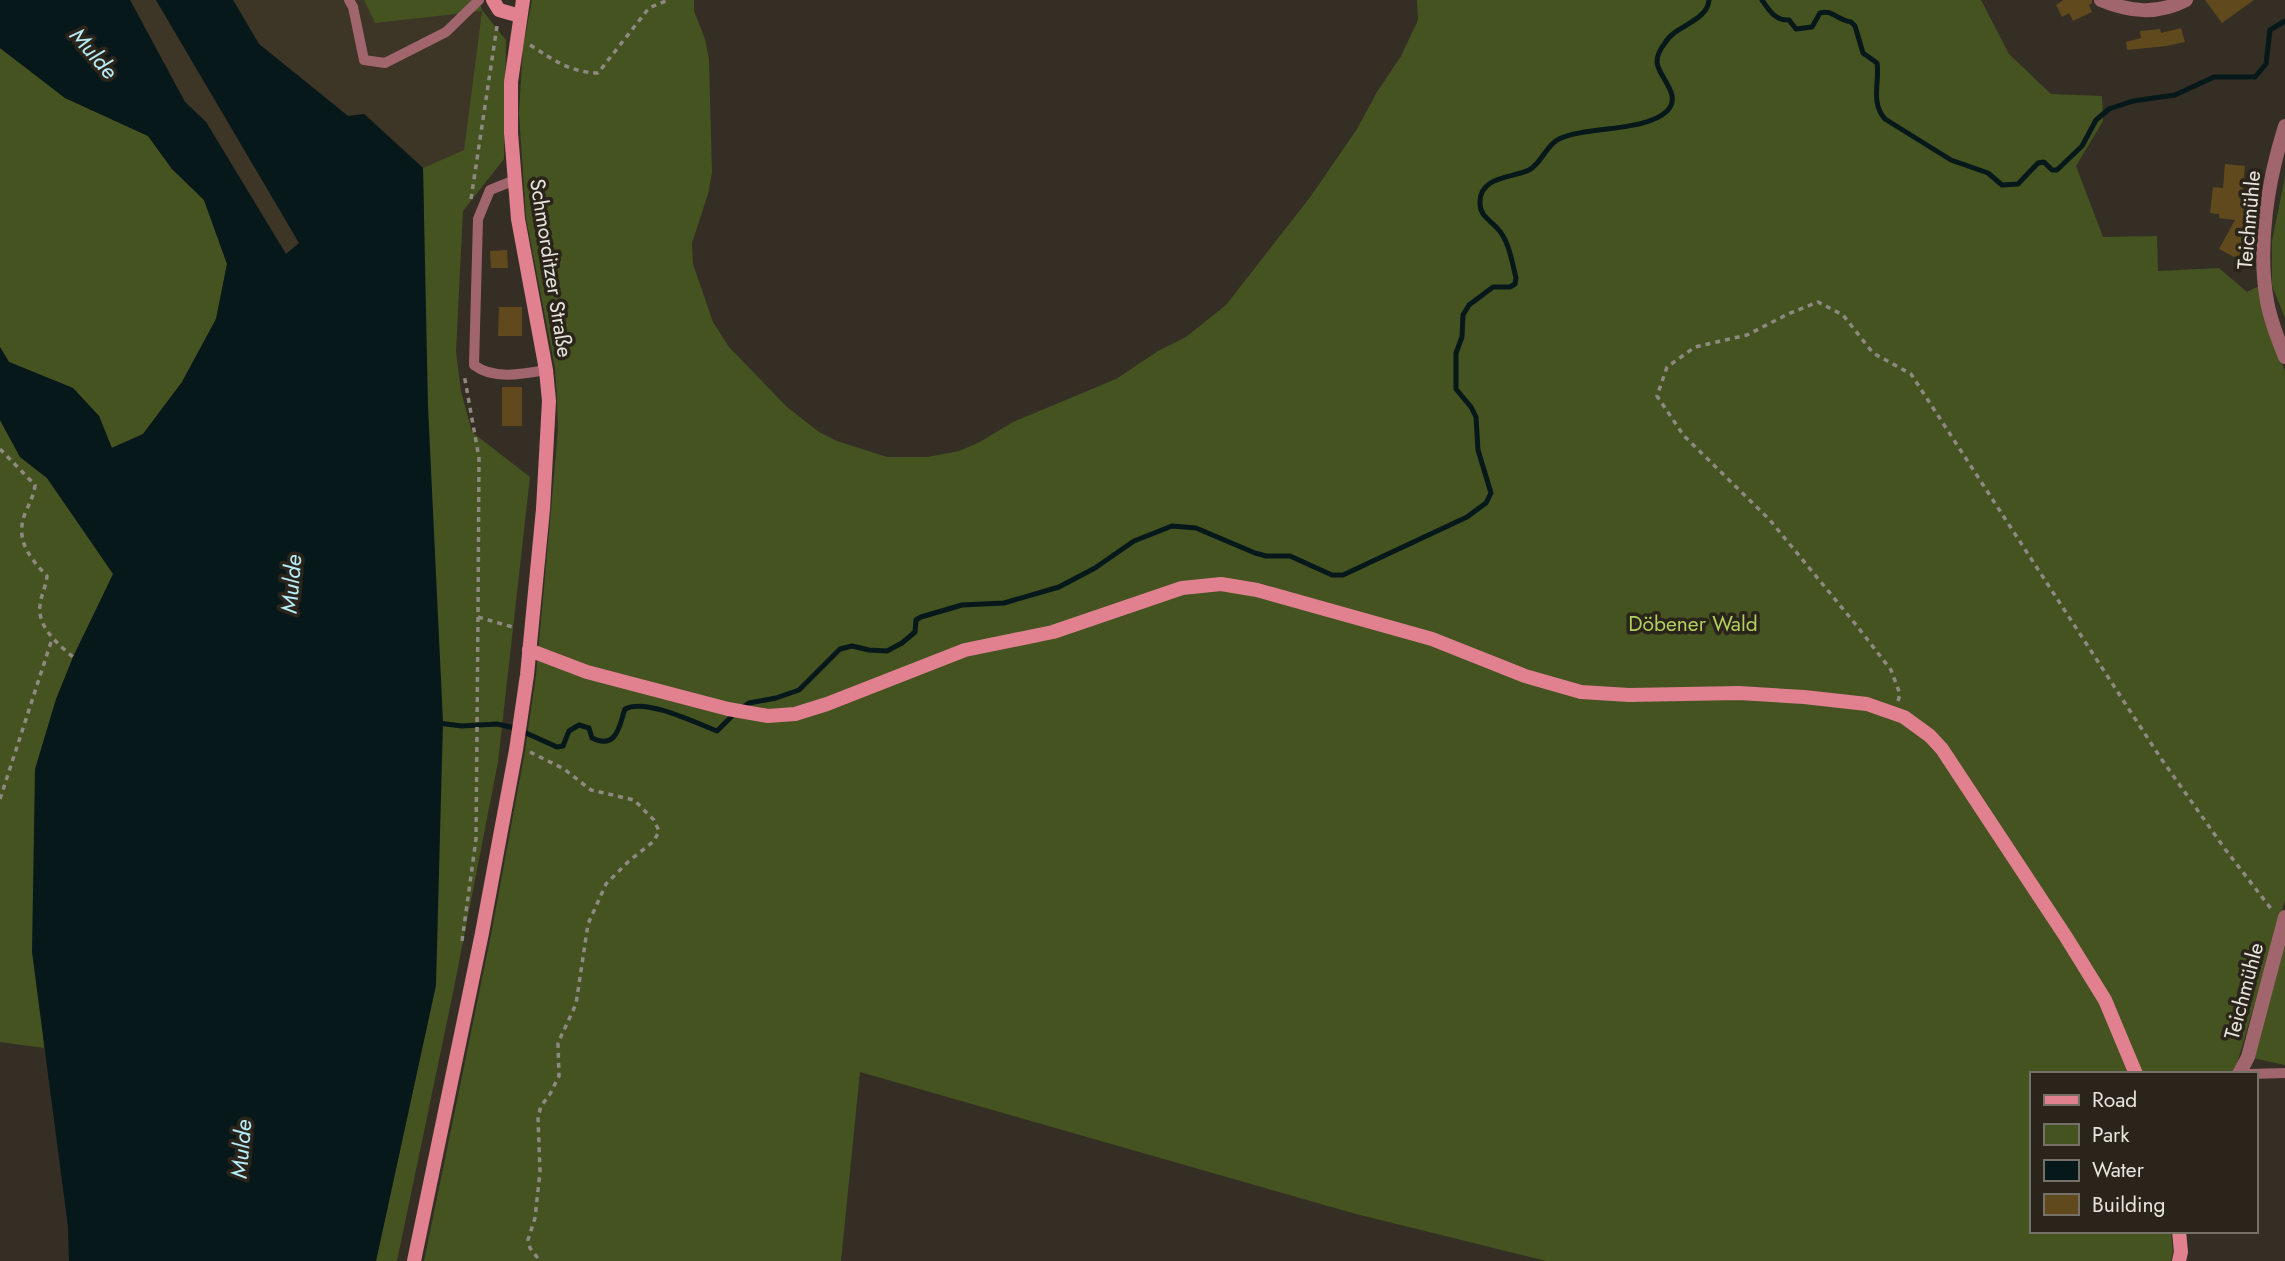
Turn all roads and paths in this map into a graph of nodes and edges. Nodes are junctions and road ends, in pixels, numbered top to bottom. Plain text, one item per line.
1 (349, 0) edge
2 (479, 0) edge
3 (493, 0) edge
4 (523, 0) edge
5 (668, 0) edge
6 (2101, 0) edge
7 (2186, 0) edge
8 (520, 16) junction
9 (516, 37) junction
10 (2285, 126) edge
11 (515, 180) junction
12 (2285, 358) edge
13 (546, 370) junction
14 (0, 449) edge
15 (531, 631) junction
16 (52, 639) junction
17 (529, 650) junction
18 (73, 657) dead end
19 (1895, 713) junction
20 (520, 750) junction
21 (0, 799) edge
22 (2284, 919) edge
23 (462, 947) dead end
24 (2135, 1072) edge
25 (2240, 1072) edge
26 (2285, 1073) edge
27 (2257, 1074) edge
28 (2179, 1233) edge
29 (414, 1261) edge
30 (540, 1261) edge
31 (2179, 1261) edge

1 - 2 lane
3 - 8 street
4 - 8 street, Schmorditzer Straße
5 - 9 path
6 - 7 street
8 - 9 street, Schmorditzer Straße
9 - 11 street, Schmorditzer Straße
10 - 12 street, Teichmühle
11 - 13 street, Schmorditzer Straße
11 - 13 lane
13 - 15 street, Schmorditzer Straße
14 - 16 path
15 - 17 street, Schmorditzer Straße
15 - 23 path
16 - 18 path
16 - 21 path
17 - 19 street
17 - 20 street, Schmorditzer Straße
19 - 22 path
19 - 24 street
20 - 29 street, Schmorditzer Straße
20 - 30 path
22 - 25 street, Teichmühle
26 - 27 lane
28 - 31 street

